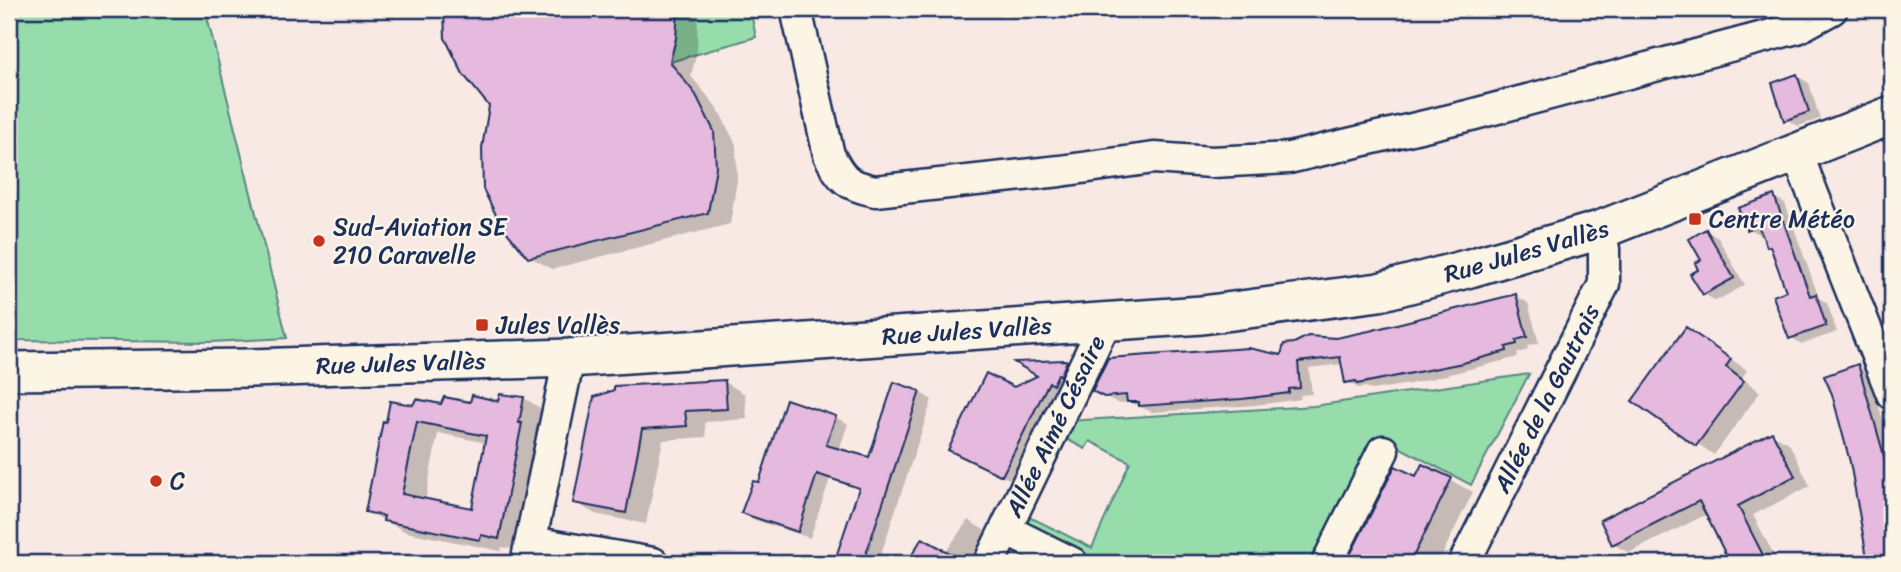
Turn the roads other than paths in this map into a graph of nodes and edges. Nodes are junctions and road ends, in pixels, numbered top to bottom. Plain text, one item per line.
1 (796, 9) edge
2 (1832, 9) edge
3 (1892, 115) edge
4 (1796, 151) junction
5 (1600, 229) junction
6 (1106, 321) junction
7 (569, 358) junction
8 (9, 372) edge
9 (1892, 394) edge
10 (1383, 452) dead end
11 (1006, 530) junction
12 (528, 553) edge
13 (653, 563) edge
14 (989, 563) edge
15 (1072, 563) edge
16 (1327, 563) edge
17 (1464, 563) edge

1 - 2 street
3 - 4 street, Rue Jules Vallès
4 - 5 street, Rue Jules Vallès
4 - 9 street
5 - 6 street, Rue Jules Vallès
5 - 17 street, Allée de la Gautrais
6 - 7 street, Rue Jules Vallès
6 - 11 street, Allée Aimé Césaire
7 - 8 street, Rue Jules Vallès
7 - 12 street
10 - 16 street
11 - 14 street, Allée Aimé Césaire
11 - 15 street, Allée Aimé Césaire
12 - 13 street

